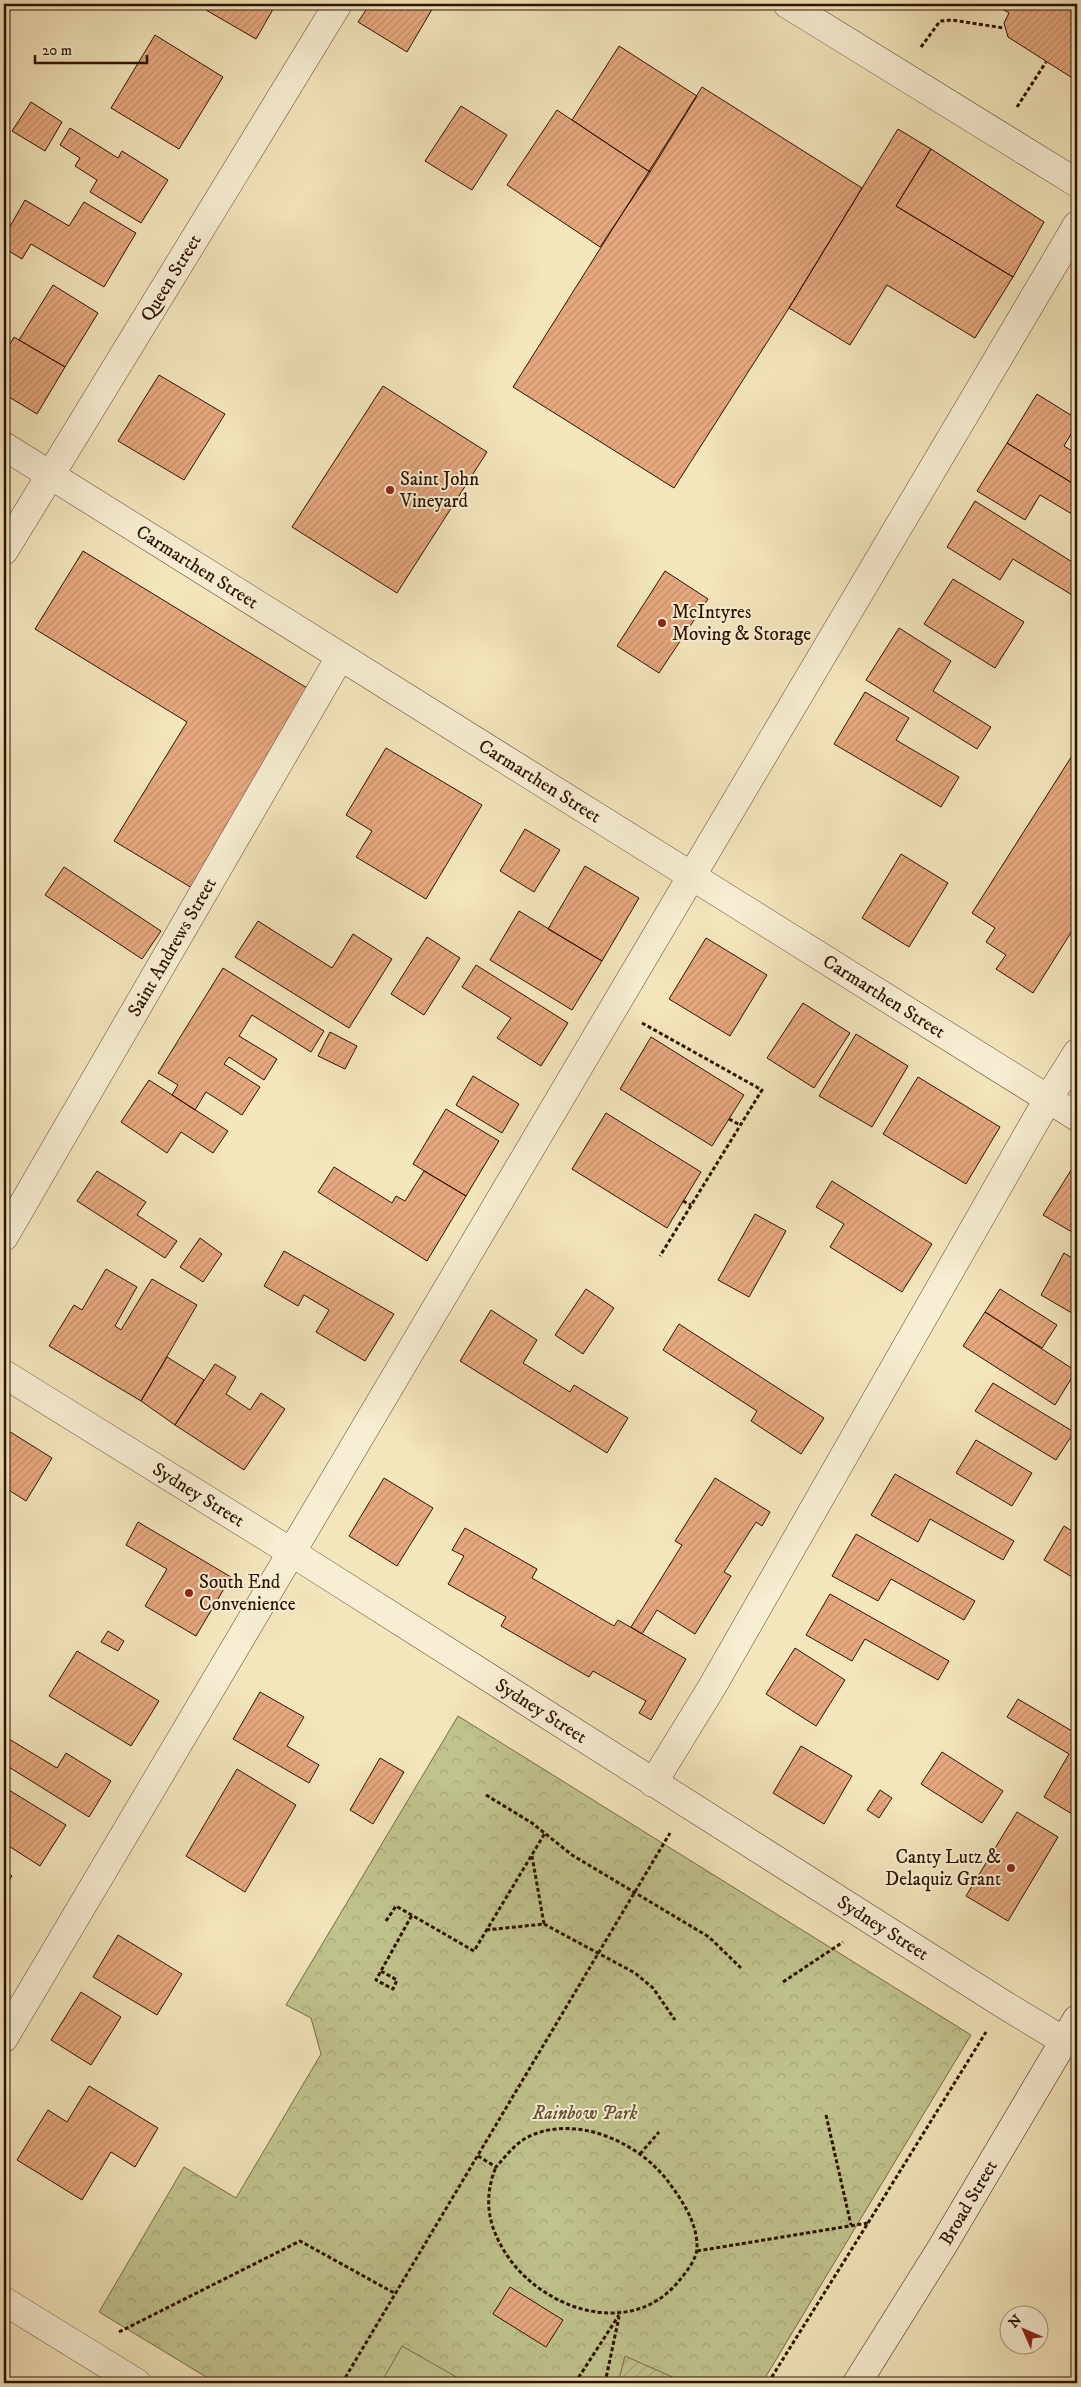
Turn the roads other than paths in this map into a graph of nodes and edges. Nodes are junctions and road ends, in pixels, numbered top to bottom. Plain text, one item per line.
1 (338, 4) edge
2 (786, 4) edge
3 (1077, 183) edge
4 (1077, 226) edge
5 (4, 446) edge
6 (50, 475) junction
7 (4, 551) edge
8 (340, 657) junction
9 (692, 876) junction
10 (1077, 1053) edge
11 (1048, 1099) junction
12 (1077, 1117) edge
13 (4, 1237) edge
14 (4, 1374) edge
15 (291, 1552) junction
16 (654, 1783) junction
17 (1073, 2036) edge
18 (4, 2038) edge
19 (4, 2301) edge
20 (137, 2383) edge
21 (857, 2383) edge

1 - 6 street, Queen Street
2 - 3 street
4 - 9 street
5 - 6 street, Carmarthen Street
6 - 7 street, Queen Street
6 - 8 street, Carmarthen Street
8 - 9 street, Carmarthen Street
8 - 13 street, Saint Andrews Street
9 - 11 street, Carmarthen Street
9 - 15 street
10 - 11 street
11 - 12 street, Carmarthen Street
11 - 16 street
14 - 15 street, Sydney Street
15 - 16 street, Sydney Street
15 - 18 street
16 - 17 street, Sydney Street
17 - 21 street, Broad Street
19 - 20 street

